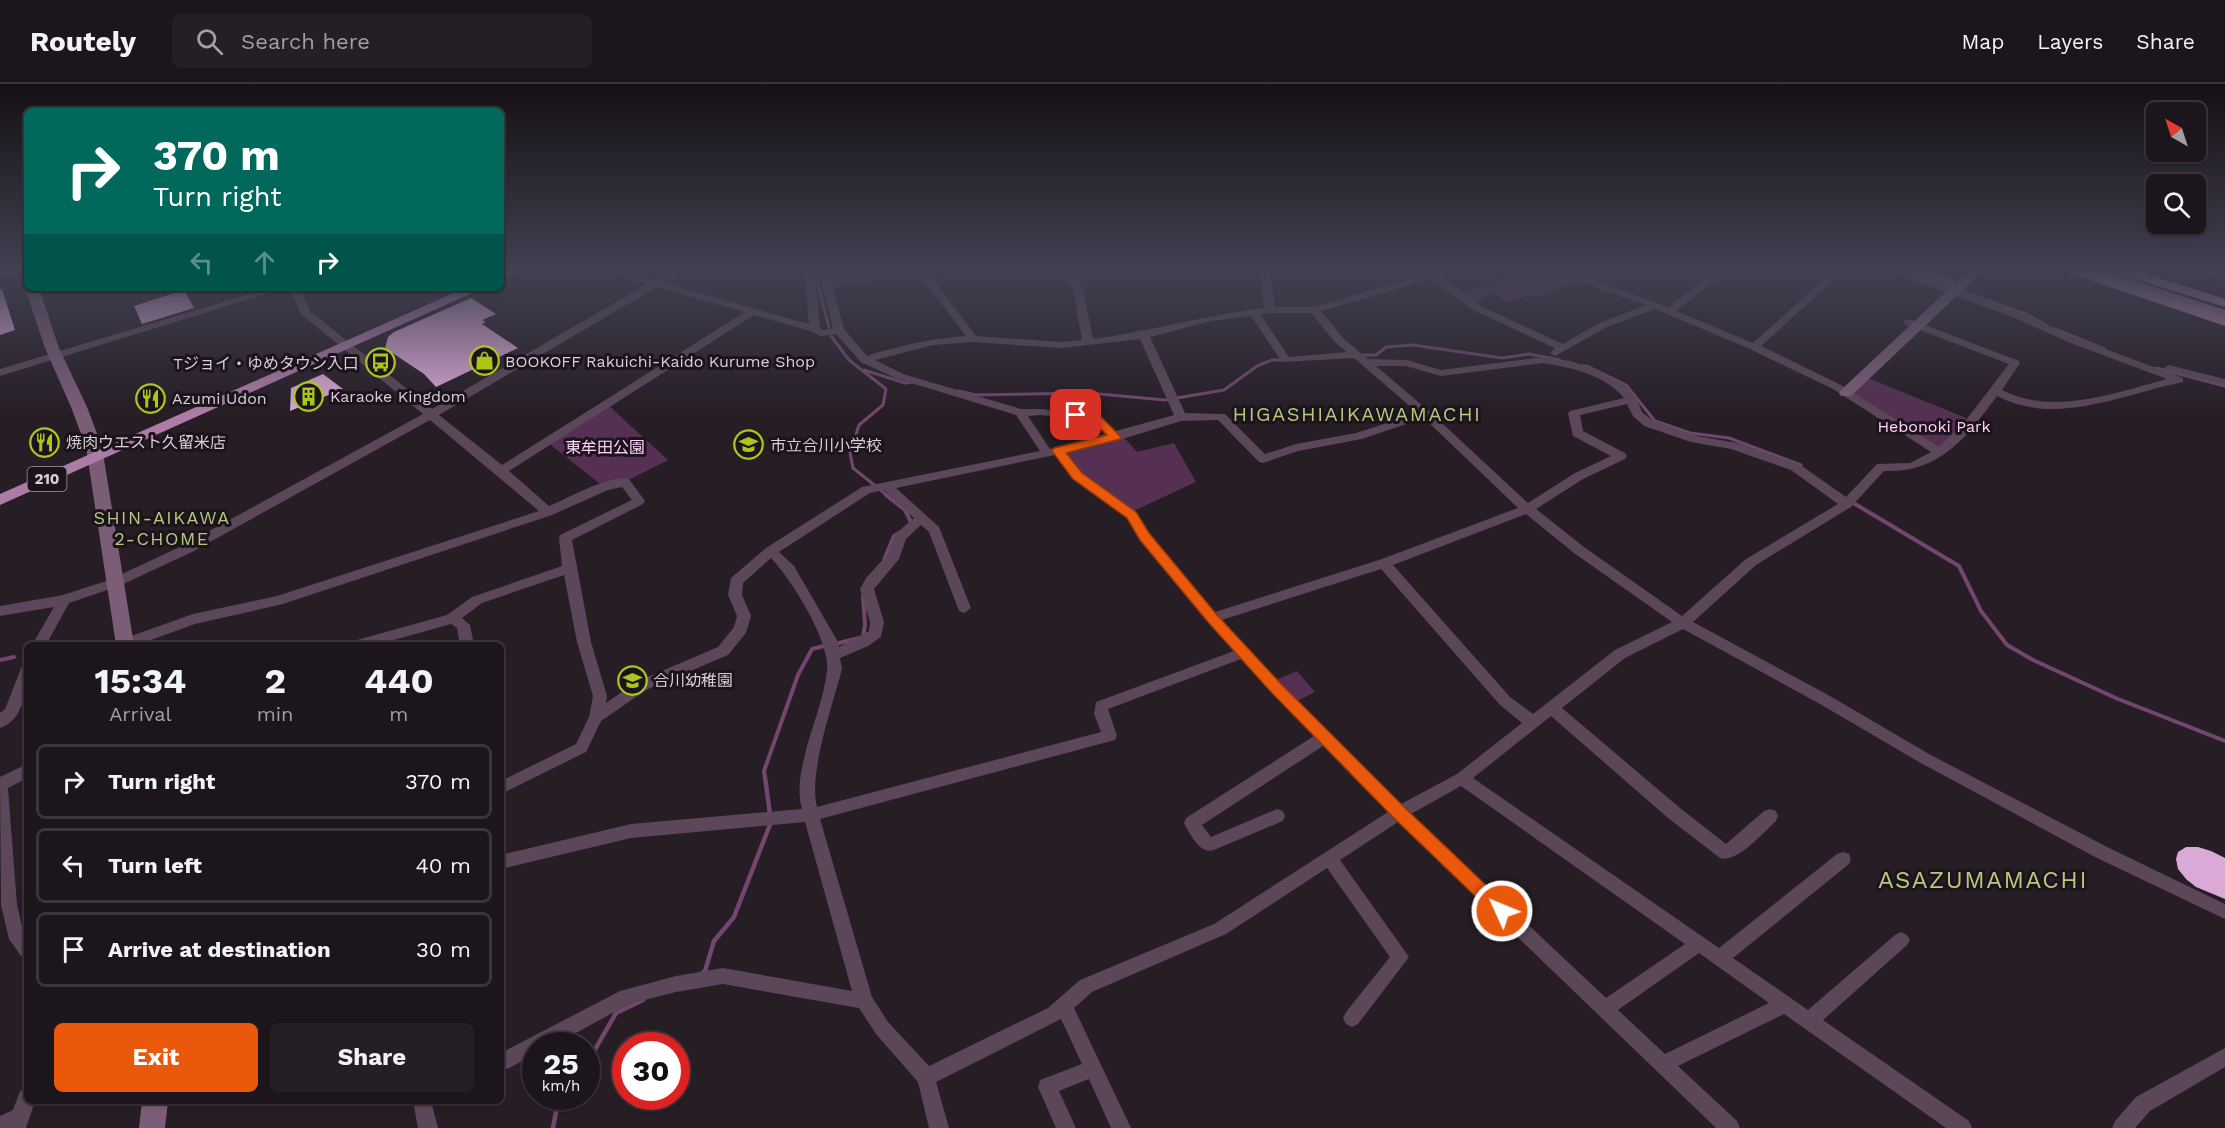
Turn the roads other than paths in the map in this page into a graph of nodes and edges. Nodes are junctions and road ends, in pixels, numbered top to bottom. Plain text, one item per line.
1 (42, 318) edge
2 (182, 318) edge
3 (312, 318) edge
4 (391, 318) edge
5 (402, 318) edge
6 (597, 318) edge
7 (743, 318) edge
8 (775, 318) edge
9 (814, 318) edge
10 (836, 318) edge
11 (957, 318) edge
12 (1083, 318) edge
13 (1213, 318) edge
14 (1257, 318) edge
15 (1320, 318) edge
16 (1498, 318) edge
17 (1623, 318) edge
18 (1682, 318) edge
19 (1787, 318) edge
20 (1919, 318) edge
21 (2023, 318) edge
22 (2038, 318) edge
23 (1913, 324) junction
24 (815, 328) junction
25 (839, 330) junction
26 (1144, 335) junction
27 (973, 339) junction
28 (341, 342) junction
29 (1088, 343) junction
30 (1563, 348) junction
31 (1754, 348) junction
32 (56, 356) junction
33 (1360, 358) junction
34 (865, 360) junction
35 (1543, 360) junction
36 (0, 373) edge
37 (2201, 377) junction
38 (2179, 380) junction
39 (2225, 382) edge
40 (1841, 390) junction
41 (1996, 392) junction
42 (1631, 400) junction
43 (1020, 413) junction
44 (433, 414) junction
45 (1426, 414) junction
46 (1181, 417) junction
47 (1115, 437) junction
48 (94, 452) junction
49 (1053, 452) junction
50 (1940, 453) junction
51 (501, 471) junction
52 (879, 487) junction
53 (0, 488) edge
54 (0, 500) edge
55 (1847, 504) junction
56 (1527, 509) junction
57 (549, 512) junction
58 (922, 517) junction
59 (771, 551) junction
60 (1384, 563) junction
61 (568, 568) junction
62 (114, 583) junction
63 (64, 600) junction
64 (964, 608) dead end
65 (0, 611) edge
66 (1212, 618) junction
67 (452, 619) junction
68 (1683, 623) junction
69 (41, 642) edge
70 (125, 642) edge
71 (131, 642) edge
72 (368, 642) edge
73 (467, 642) edge
74 (1245, 652) junction
75 (834, 655) junction
76 (24, 678) edge
77 (1552, 708) junction
78 (596, 717) junction
79 (0, 722) edge
80 (1533, 723) junction
81 (1324, 737) junction
82 (24, 772) edge
83 (1462, 778) junction
84 (0, 784) edge
85 (504, 786) edge
86 (1399, 813) junction
87 (811, 815) junction
88 (1277, 816) dead end
89 (1770, 816) dead end
90 (1330, 859) junction
91 (1843, 859) dead end
92 (504, 861) edge
93 (4, 906) edge
94 (2225, 912) edge
95 (1901, 940) dead end
96 (1698, 944) junction
97 (24, 946) edge
98 (1719, 959) junction
99 (864, 1001) junction
100 (1785, 1004) junction
101 (1064, 1006) junction
102 (1605, 1009) junction
103 (1352, 1018) dead end
104 (1808, 1022) junction
105 (2225, 1057) edge
106 (504, 1061) edge
107 (1663, 1064) junction
108 (1094, 1068) junction
109 (926, 1077) junction
110 (25, 1104) edge
111 (155, 1104) edge
112 (427, 1104) edge
113 (18, 1123) edge
114 (0, 1126) edge
115 (152, 1128) edge
116 (429, 1128) edge
117 (939, 1128) edge
118 (1066, 1128) edge
119 (1121, 1128) edge
120 (1730, 1128) edge
121 (1962, 1128) edge
122 (2122, 1128) edge

1 - 32 street
2 - 32 street
3 - 28 street
4 - 28 highway, 210
5 - 28 highway, 210
6 - 44 street
7 - 51 street
8 - 24 street
9 - 24 street
10 - 25 street
11 - 27 street
12 - 29 street
13 - 26 street
14 - 33 street
15 - 33 street
16 - 30 street
17 - 30 street
18 - 31 street
19 - 31 street
20 - 23 street
21 - 38 street
22 - 37 street
23 - 40 street
23 - 41 street
24 - 25 street
25 - 34 street
26 - 29 street
26 - 46 street
27 - 29 street
27 - 34 street
28 - 44 street
28 - 48 highway, 210
30 - 35 street
31 - 40 street
32 - 36 street
32 - 48 street
33 - 35 street
33 - 45 street
34 - 43 street
35 - 42 street
37 - 38 street
37 - 39 street
38 - 41 street
40 - 50 street
41 - 50 street
42 - 55 street
42 - 56 street
43 - 47 street
43 - 49 street
44 - 51 street
44 - 62 street
45 - 46 street
45 - 56 street
46 - 47 street
47 - 49 street
48 - 53 highway, 210
48 - 54 highway, 210
48 - 62 street
49 - 52 street
49 - 66 street
50 - 55 street
51 - 57 street
52 - 58 street
52 - 59 street
55 - 68 street
56 - 60 street
56 - 68 street
57 - 61 street
57 - 71 street
58 - 64 street
58 - 75 street
59 - 75 street
59 - 78 street
60 - 66 street
60 - 80 street
61 - 67 street
61 - 78 street
62 - 63 street
62 - 70 street
63 - 65 street
63 - 69 street
66 - 74 street
67 - 72 street
67 - 73 street
68 - 77 street
68 - 94 street
74 - 81 street
74 - 87 street
75 - 87 street
76 - 79 street
77 - 80 street
77 - 89 street
78 - 85 street
80 - 83 street
81 - 86 street
81 - 88 street
82 - 84 street
83 - 86 street
83 - 96 street
84 - 93 street
86 - 90 street
86 - 102 street
87 - 92 street
87 - 99 street
90 - 101 street
90 - 103 street
91 - 98 street
93 - 97 street
95 - 104 street
96 - 98 street
96 - 102 street
98 - 100 street
99 - 106 street
99 - 109 street
100 - 104 street
100 - 107 street
101 - 108 street
101 - 109 street
102 - 107 street
104 - 121 street
105 - 122 street
107 - 120 street
108 - 118 street
108 - 119 street
109 - 117 street
110 - 113 street
111 - 115 street
112 - 116 street
113 - 114 street

